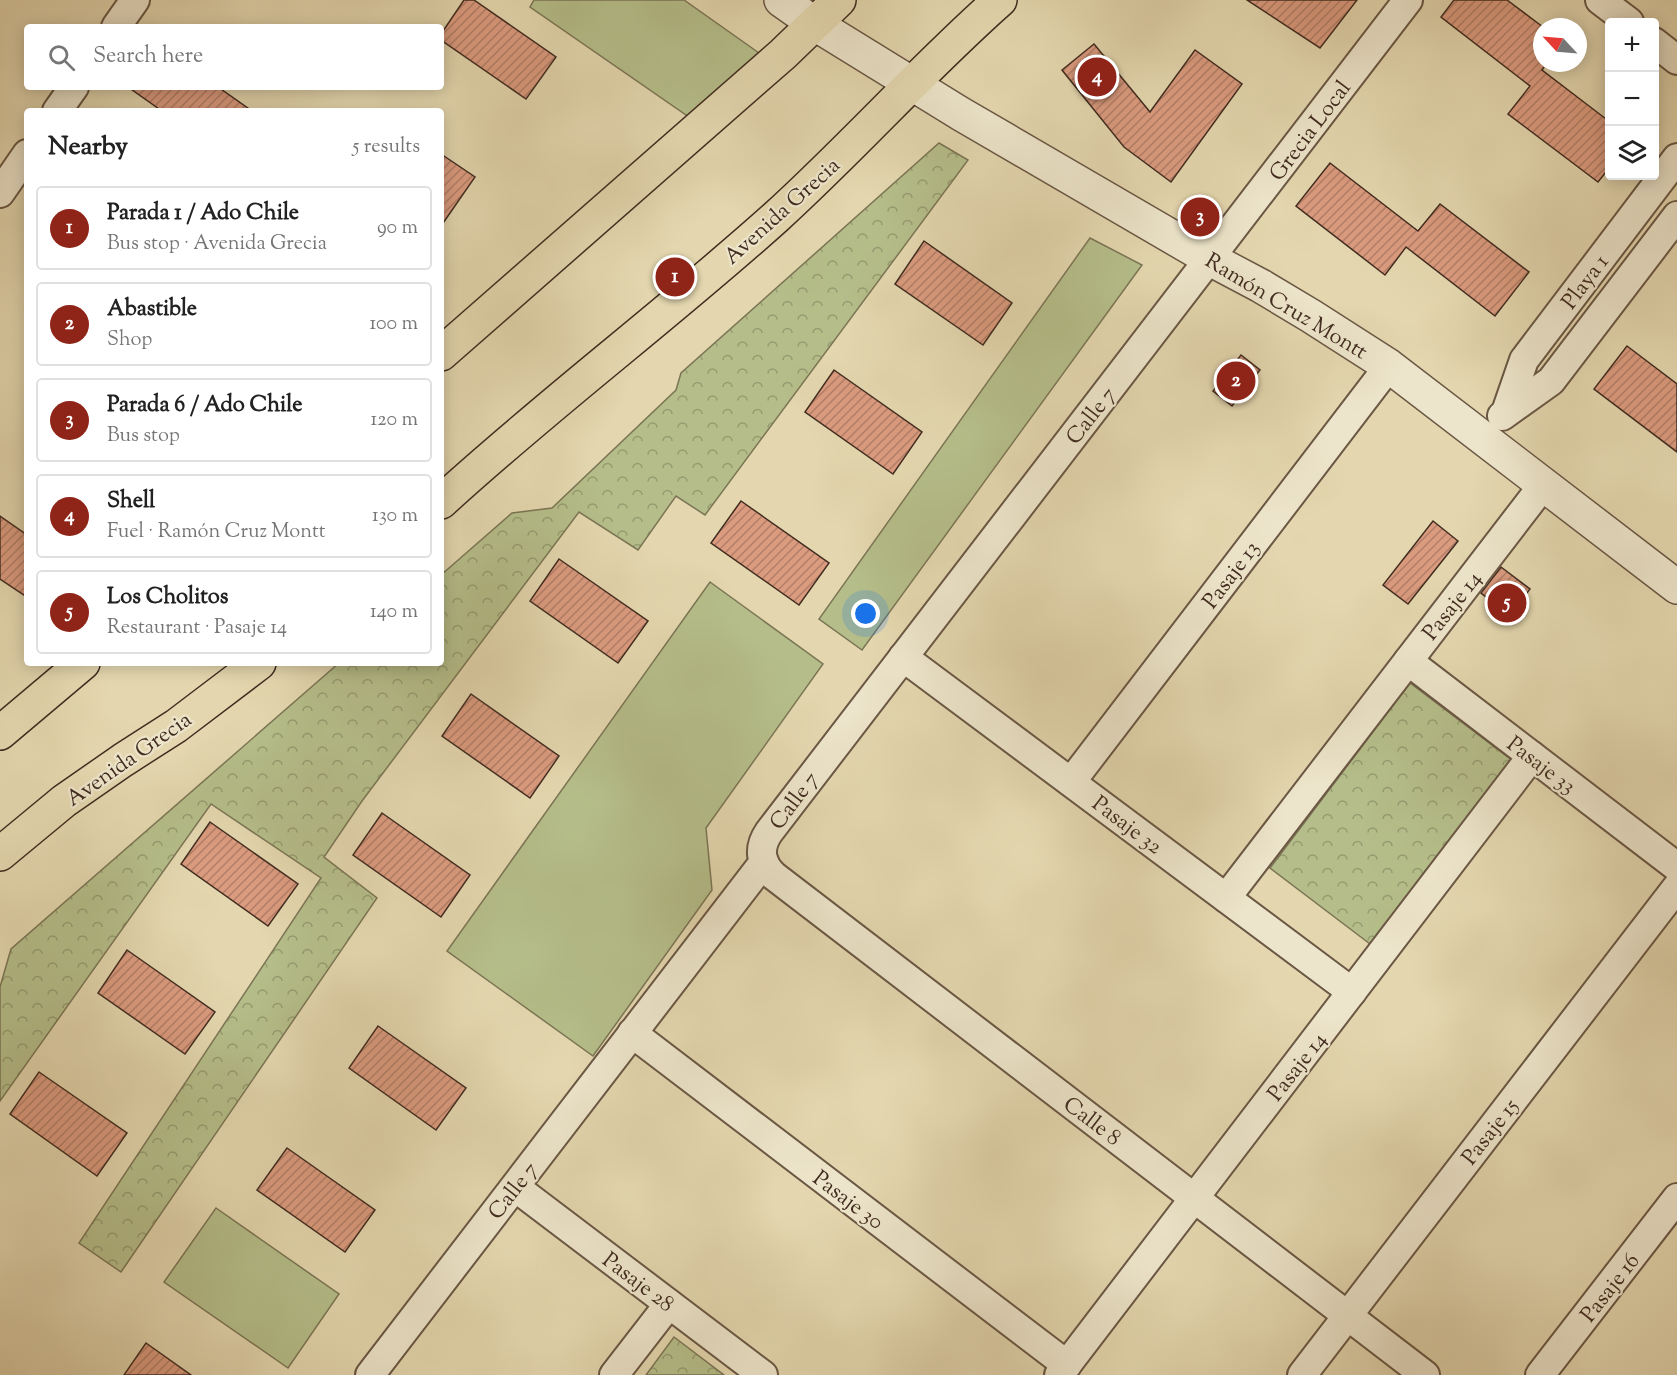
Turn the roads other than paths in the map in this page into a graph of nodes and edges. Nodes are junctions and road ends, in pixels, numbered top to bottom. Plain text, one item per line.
1 (135, 0) edge
2 (781, 0) edge
3 (839, 0) edge
4 (1000, 0) edge
5 (1408, 0) edge
6 (1600, 0) edge
7 (1624, 18) edge
8 (118, 24) edge
9 (815, 24) junction
10 (1659, 46) edge
11 (1677, 60) edge
12 (911, 84) junction
13 (72, 90) edge
14 (59, 108) edge
15 (24, 158) edge
16 (1677, 158) edge
17 (0, 193) edge
18 (1677, 216) edge
19 (1210, 259) junction
20 (444, 351) edge
21 (1389, 366) junction
22 (1506, 412) junction
23 (1484, 438) junction
24 (1544, 484) junction
25 (444, 499) edge
26 (1677, 587) edge
27 (903, 657) junction
28 (1408, 661) junction
29 (79, 666) edge
30 (255, 666) edge
31 (0, 733) edge
32 (1532, 756) junction
33 (1071, 782) junction
34 (0, 854) edge
35 (764, 862) junction
36 (1677, 867) edge
37 (1677, 887) edge
38 (1226, 898) junction
39 (1352, 992) junction
40 (632, 1033) junction
41 (514, 1187) junction
42 (1194, 1198) junction
43 (1677, 1198) edge
44 (669, 1304) junction
45 (1348, 1315) junction
46 (1063, 1370) edge
47 (370, 1375) edge
48 (614, 1375) edge
49 (763, 1375) edge
50 (1302, 1375) edge
51 (1425, 1375) edge
52 (1540, 1375) edge

1 - 8 street
2 - 9 street, Ramón Cruz Montt
3 - 9 main road
4 - 12 main road, Avenida Grecia
5 - 19 street, Grecia Local
6 - 7 street
9 - 12 street, Ramón Cruz Montt
9 - 20 main road
10 - 11 street
12 - 19 street, Ramón Cruz Montt
12 - 25 main road, Avenida Grecia
13 - 14 street
15 - 17 street
16 - 22 street, Playa 1
18 - 22 street, Playa 1
19 - 21 street, Ramón Cruz Montt
19 - 27 street, Calle 7
21 - 23 street, Ramón Cruz Montt
21 - 33 street, Pasaje 13
22 - 23 street, Playa 1
23 - 24 street, Ramón Cruz Montt
24 - 26 street, Ramón Cruz Montt
24 - 28 street, Pasaje 14
27 - 33 street, Pasaje 32
27 - 35 street, Calle 7
28 - 32 street, Pasaje 33
28 - 38 street, Pasaje 14
29 - 31 main road
30 - 34 main road, Avenida Grecia
32 - 36 street, Pasaje 33
32 - 39 street, Pasaje 14
33 - 38 street, Pasaje 32
35 - 40 street, Calle 7
35 - 42 street, Calle 8
37 - 45 street, Pasaje 15
38 - 39 street, Pasaje 32
39 - 42 street, Pasaje 14
40 - 41 street, Calle 7
40 - 46 street, Pasaje 30
41 - 44 street, Pasaje 28
41 - 47 street, Calle 7
42 - 45 street, Calle 8
42 - 46 street, Pasaje 14
43 - 52 street, Pasaje 16
44 - 48 street
44 - 49 street, Pasaje 28
45 - 50 street, Pasaje 15
45 - 51 street, Calle 8

